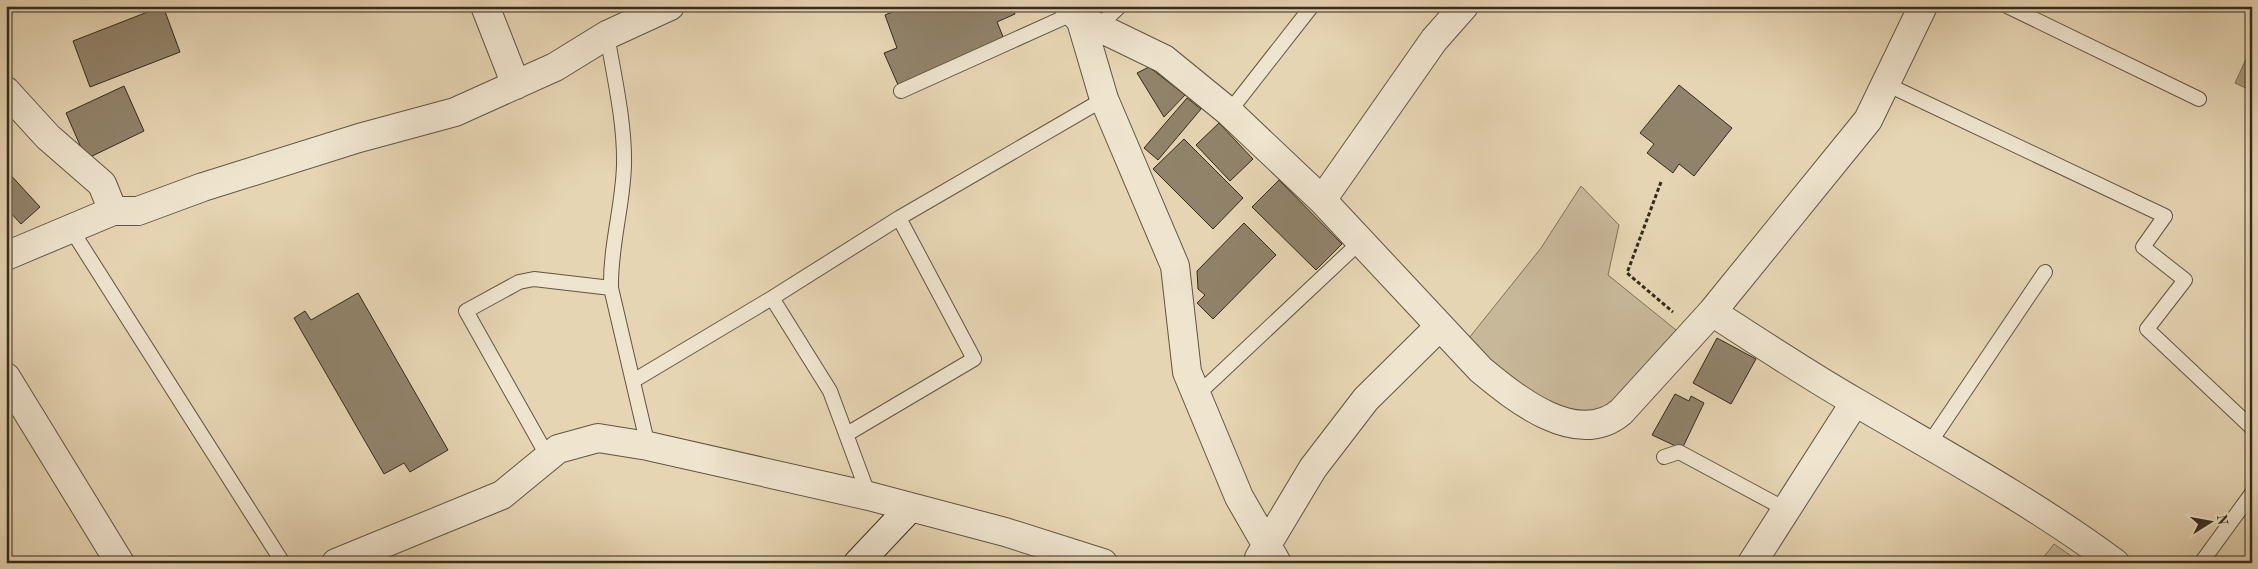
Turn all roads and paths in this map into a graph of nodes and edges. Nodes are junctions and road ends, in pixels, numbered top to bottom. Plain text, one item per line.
1 (485, 6) edge
2 (670, 6) edge
3 (1120, 6) edge
4 (1312, 6) edge
5 (1464, 6) edge
6 (1923, 6) edge
7 (2007, 6) edge
8 (1080, 17) edge
9 (620, 22) edge
10 (1886, 84) junction
11 (516, 85) junction
12 (6, 91) edge
13 (900, 91) dead end
14 (1104, 99) junction
15 (2199, 99) dead end
16 (1229, 112) junction
17 (1662, 182) dead end
18 (1322, 200) junction
19 (114, 211) junction
20 (899, 218) junction
21 (71, 229) junction
22 (1360, 242) junction
23 (6, 256) edge
24 (2045, 272) dead end
25 (611, 288) junction
26 (772, 298) junction
27 (1703, 321) junction
28 (1440, 326) junction
29 (6, 377) edge
30 (633, 381) junction
31 (1197, 396) junction
32 (1855, 402) junction
33 (2252, 428) edge
34 (847, 434) junction
35 (1929, 444) junction
36 (648, 446) junction
37 (548, 457) junction
38 (1664, 458) dead end
39 (2252, 492) edge
40 (869, 496) junction
41 (910, 508) junction
42 (1785, 509) junction
43 (1266, 557) edge
44 (120, 563) edge
45 (283, 563) edge
46 (336, 563) edge
47 (858, 563) edge
48 (1103, 563) edge
49 (1752, 563) edge
50 (2115, 563) edge
51 (2201, 563) edge

1 - 11 street
2 - 9 street
3 - 8 lane
4 - 16 lane
5 - 18 street
6 - 10 street
7 - 15 lane
8 - 13 lane
8 - 14 street
8 - 16 street
9 - 11 street
9 - 25 lane
10 - 27 street
10 - 33 lane
11 - 19 street
12 - 19 street
14 - 20 lane
14 - 31 street
16 - 18 street
17 - 27 path
18 - 22 street
19 - 21 street
20 - 26 lane
20 - 34 lane
21 - 23 street
21 - 45 lane
22 - 28 street
22 - 31 lane
24 - 35 lane
25 - 30 lane
25 - 37 lane
26 - 30 lane
26 - 34 lane
27 - 28 street
27 - 32 street
28 - 43 street
29 - 44 street
30 - 36 lane
31 - 43 street
32 - 35 street
32 - 42 street
34 - 40 lane
35 - 50 street
36 - 37 street
36 - 40 street
37 - 46 street
38 - 42 lane
39 - 51 lane
40 - 41 street
41 - 47 street
41 - 48 street
42 - 49 street

